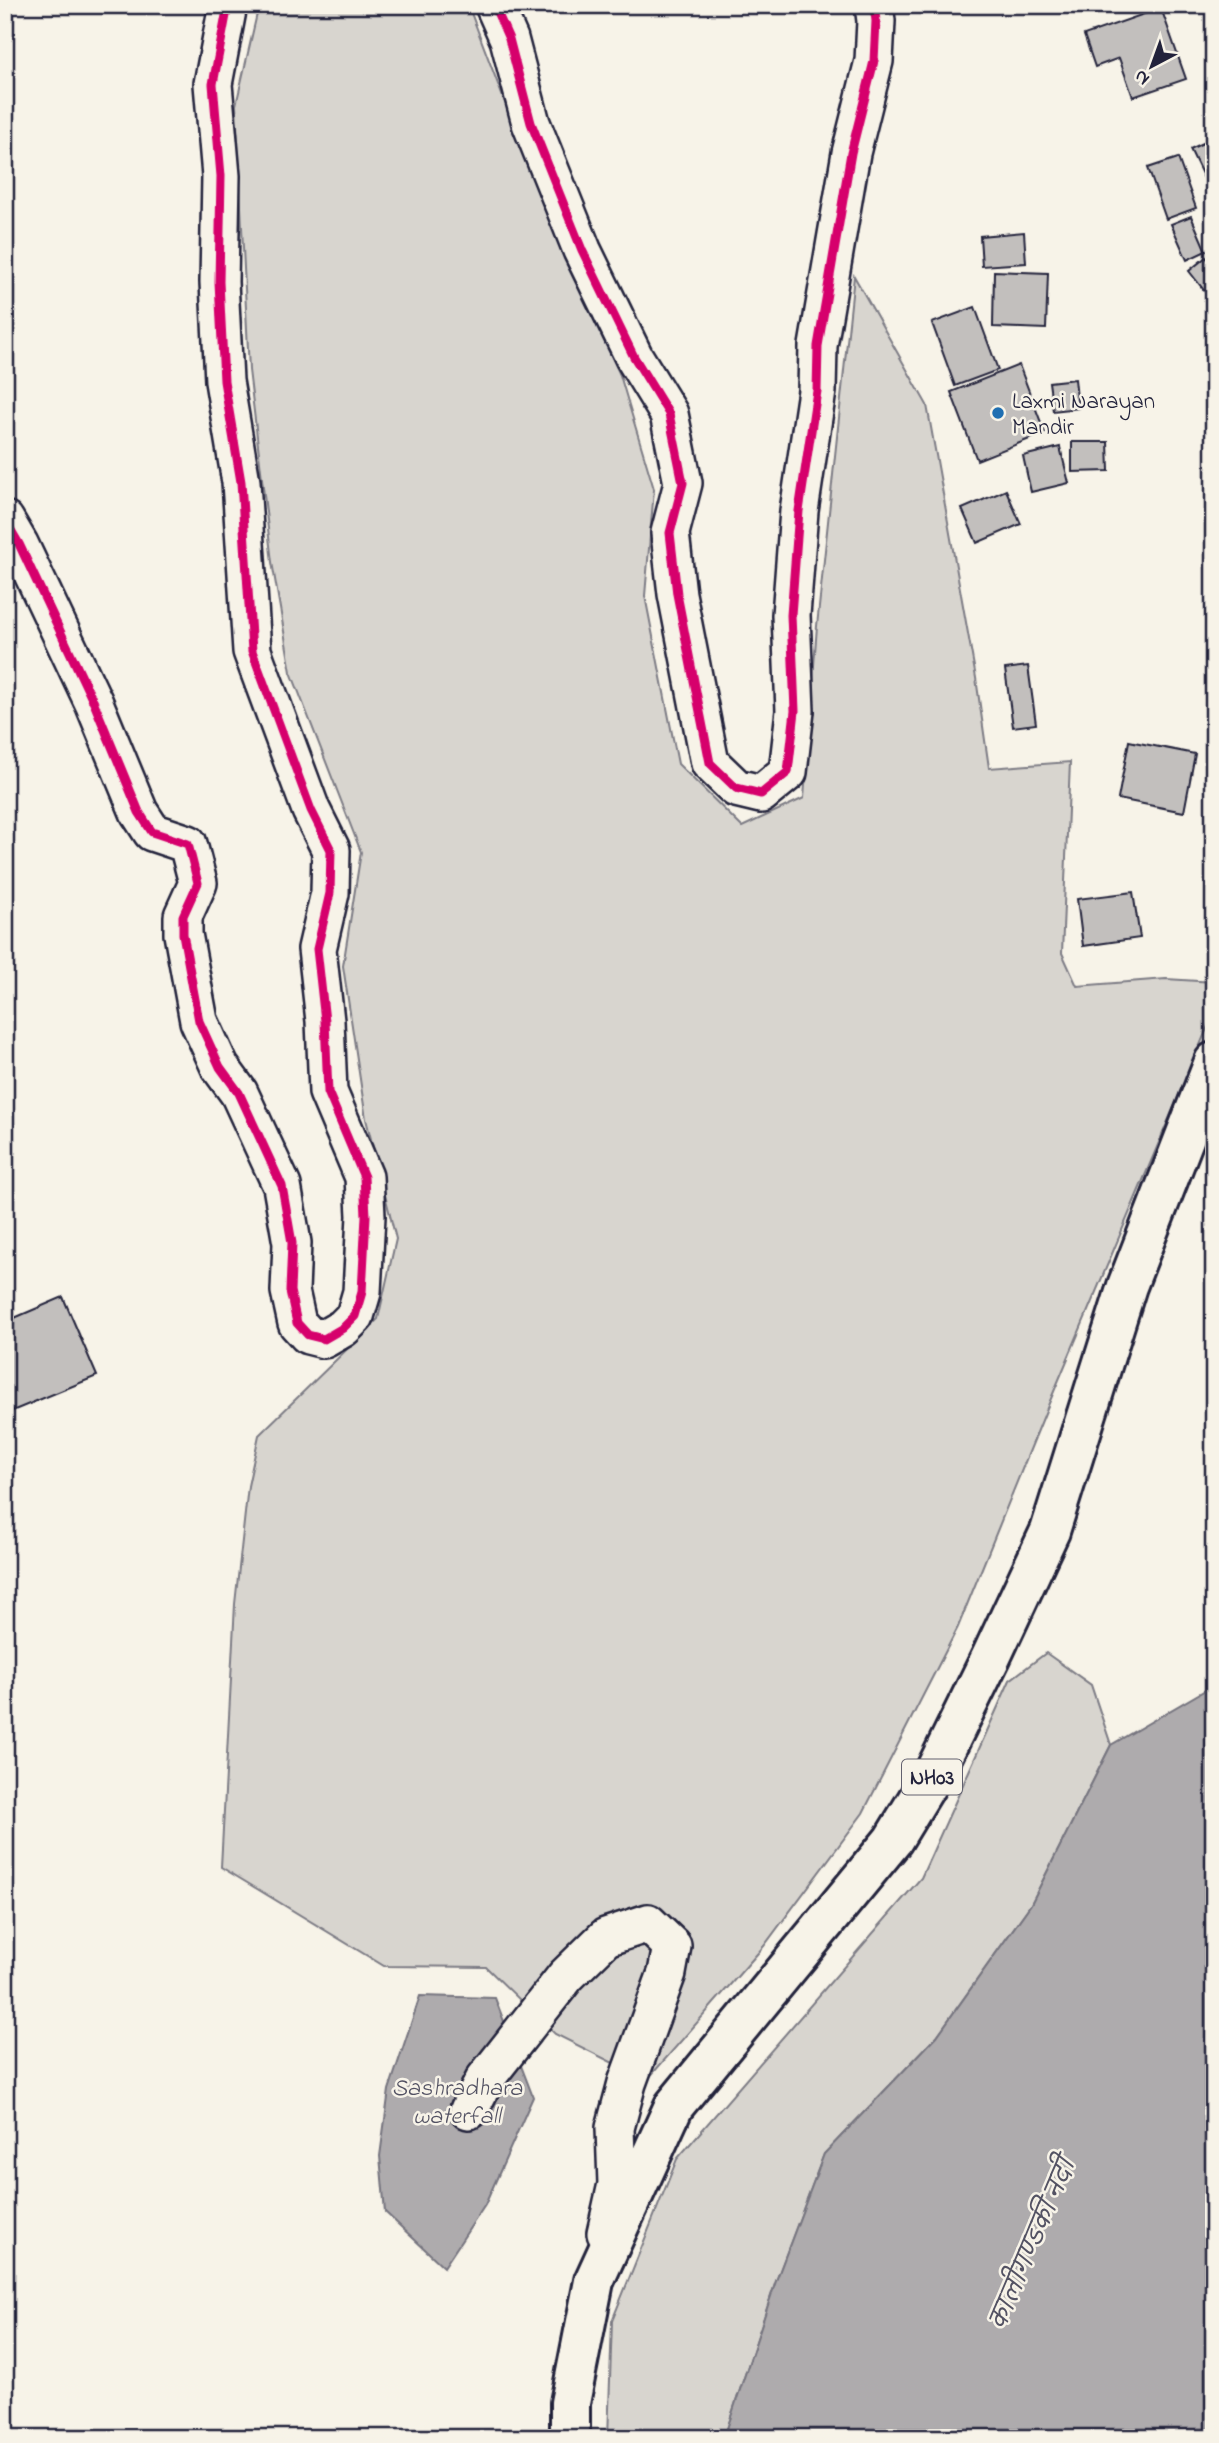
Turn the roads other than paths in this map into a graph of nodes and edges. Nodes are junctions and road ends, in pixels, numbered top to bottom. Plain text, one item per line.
1 (228, 5) edge
2 (494, 5) edge
3 (874, 5) edge
4 (5, 520) edge
5 (1214, 1062) edge
6 (470, 2110) dead end
7 (594, 2281) junction
8 (570, 2438) edge

1 - 4 street
2 - 3 street
5 - 7 highway, NH03
6 - 7 street
7 - 8 highway, NH03

